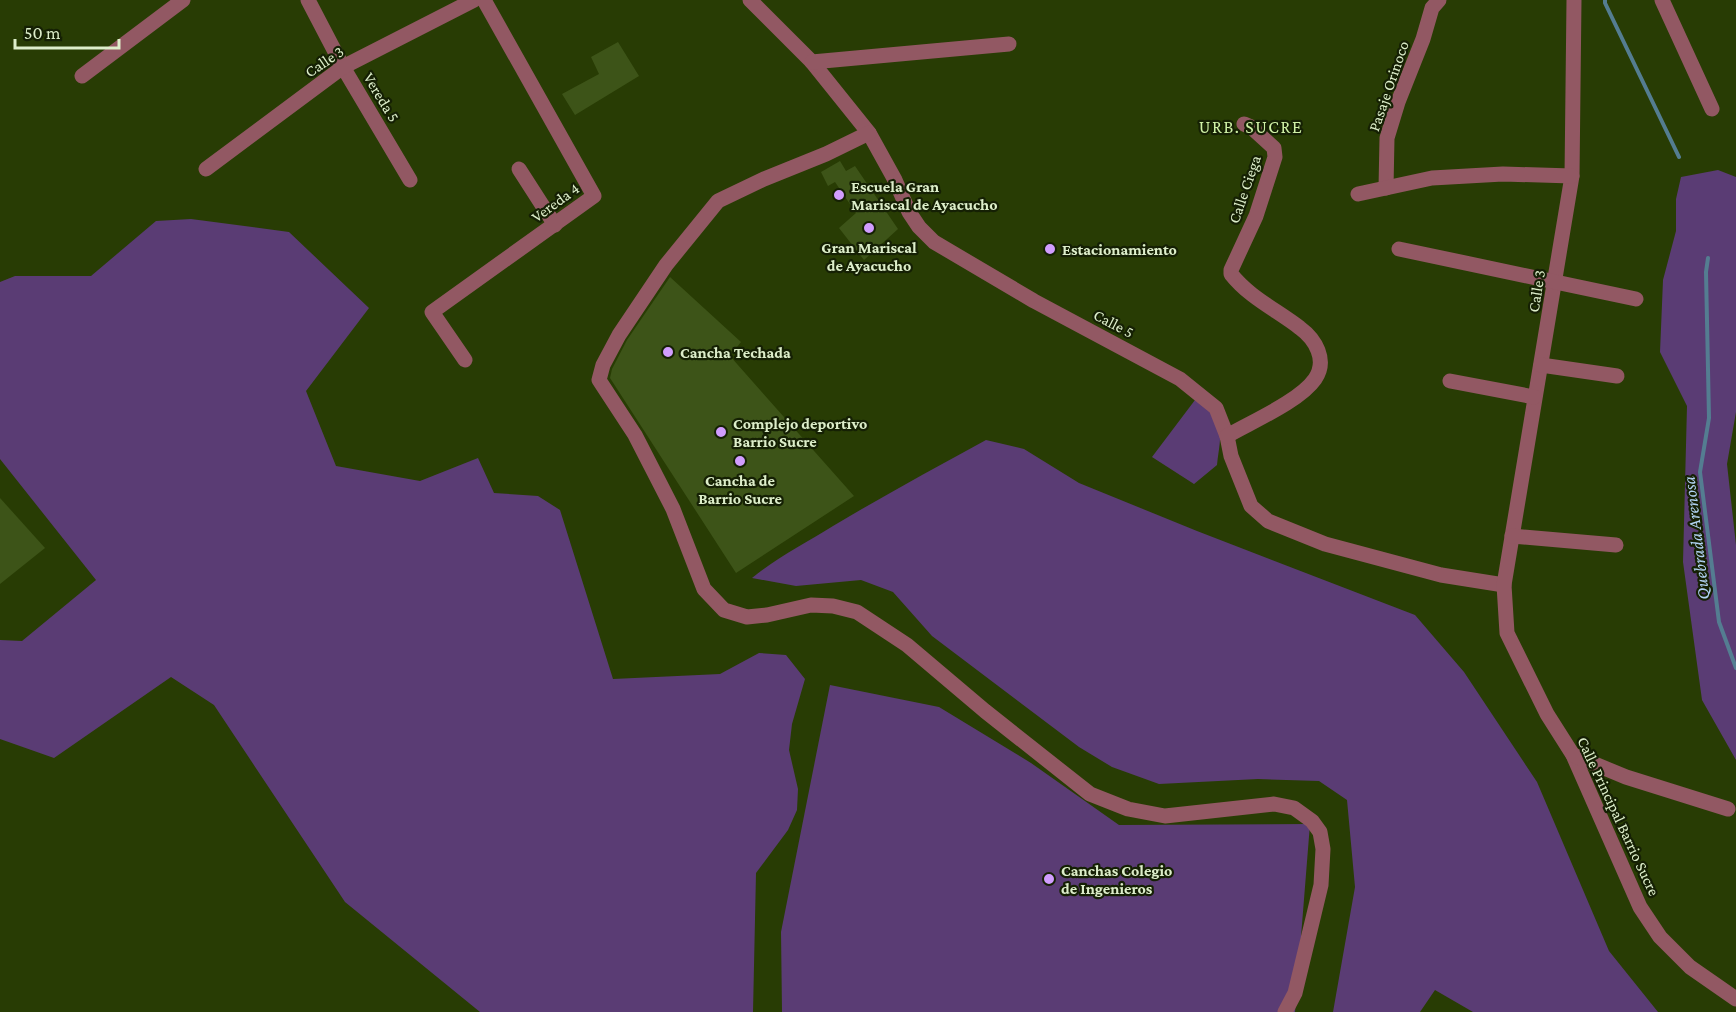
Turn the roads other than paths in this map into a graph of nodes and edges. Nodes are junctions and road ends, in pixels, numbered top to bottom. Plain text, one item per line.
1 (183, 0) edge
2 (308, 0) edge
3 (474, 0) edge
4 (484, 0) edge
5 (750, 0) edge
6 (1439, 0) edge
7 (1574, 0) edge
8 (1662, 0) edge
9 (1009, 44) dead end
10 (812, 62) junction
11 (343, 67) junction
12 (82, 76) dead end
13 (1712, 109) dead end
14 (1244, 124) dead end
15 (869, 133) junction
16 (206, 169) dead end
17 (519, 169) dead end
18 (1572, 176) junction
19 (411, 180) dead end
20 (1386, 188) junction
21 (1359, 194) dead end
22 (555, 225) junction
23 (1399, 249) dead end
24 (1556, 281) junction
25 (1636, 299) dead end
26 (465, 360) dead end
27 (1541, 365) junction
28 (1617, 375) dead end
29 (1450, 381) dead end
30 (1534, 397) junction
31 (1227, 436) junction
32 (1512, 536) junction
33 (1616, 545) dead end
34 (1504, 585) junction
35 (1574, 755) junction
36 (1728, 809) dead end
37 (1736, 999) edge
38 (1285, 1012) edge

1 - 12 street
2 - 11 street, Vereda 5
3 - 11 street, Calle 3
4 - 22 street, Vereda 4
5 - 10 street, Calle 5
6 - 20 street, Pasaje Orinoco
7 - 18 street, Calle 3
8 - 13 street
9 - 10 street
10 - 15 street, Calle 5
11 - 16 street, Calle 3
11 - 19 street, Vereda 5
14 - 31 street, Calle Ciega
15 - 31 street, Calle 5
15 - 38 street
17 - 22 street
18 - 20 street
18 - 24 street, Calle 3
20 - 21 street
22 - 26 street, Vereda 4
23 - 24 street
24 - 25 street
24 - 27 street, Calle 3
27 - 28 street
27 - 30 street, Calle 3
29 - 30 street
30 - 32 street, Calle 3
31 - 34 street, Calle 5
32 - 33 street
32 - 34 street, Calle 3
34 - 35 street, Calle Principal Barrio Sucre
35 - 36 street
35 - 37 street, Calle Principal Barrio Sucre

